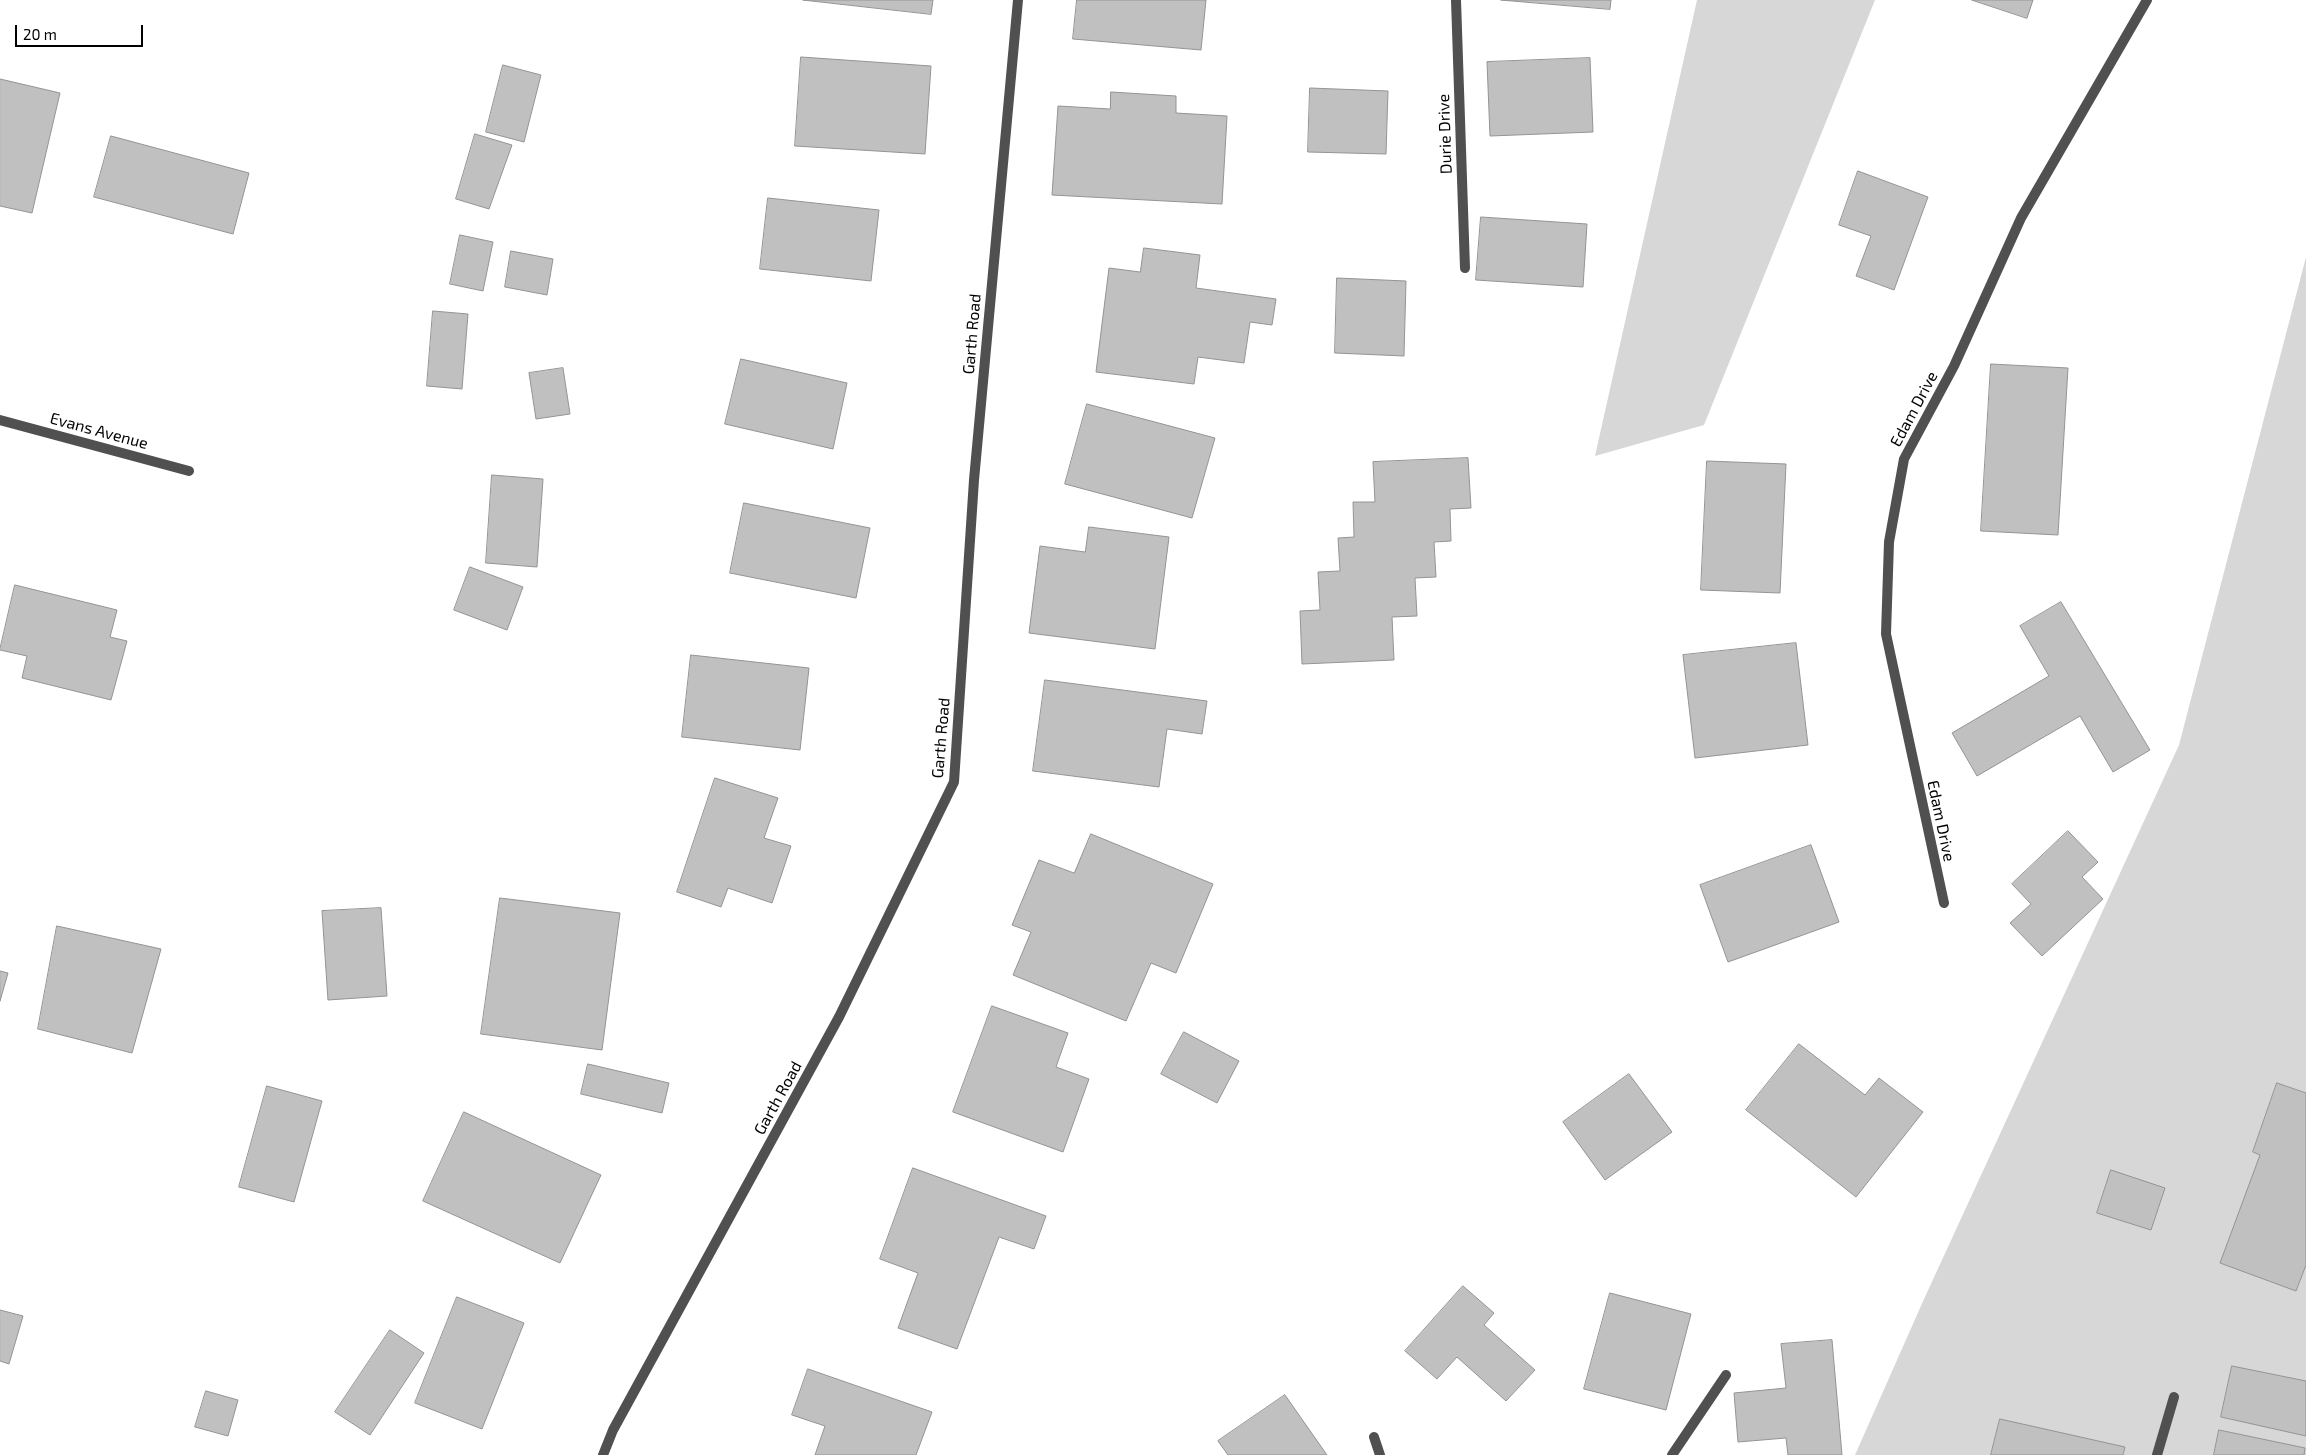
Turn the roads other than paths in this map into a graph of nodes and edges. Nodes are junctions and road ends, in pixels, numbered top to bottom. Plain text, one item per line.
1 (1018, 0) edge
2 (1456, 0) edge
3 (2147, 0) edge
4 (1465, 268) dead end
5 (0, 420) edge
6 (189, 471) dead end
7 (1944, 903) dead end
8 (1726, 1375) dead end
9 (2174, 1397) dead end
10 (1374, 1437) dead end
11 (603, 1455) edge
12 (1380, 1455) edge
13 (1672, 1455) edge
14 (2157, 1455) edge

1 - 11 street, Garth Road
2 - 4 street, Durie Drive
3 - 7 street, Edam Drive
5 - 6 street, Evans Avenue
8 - 13 street
9 - 14 street
10 - 12 street

